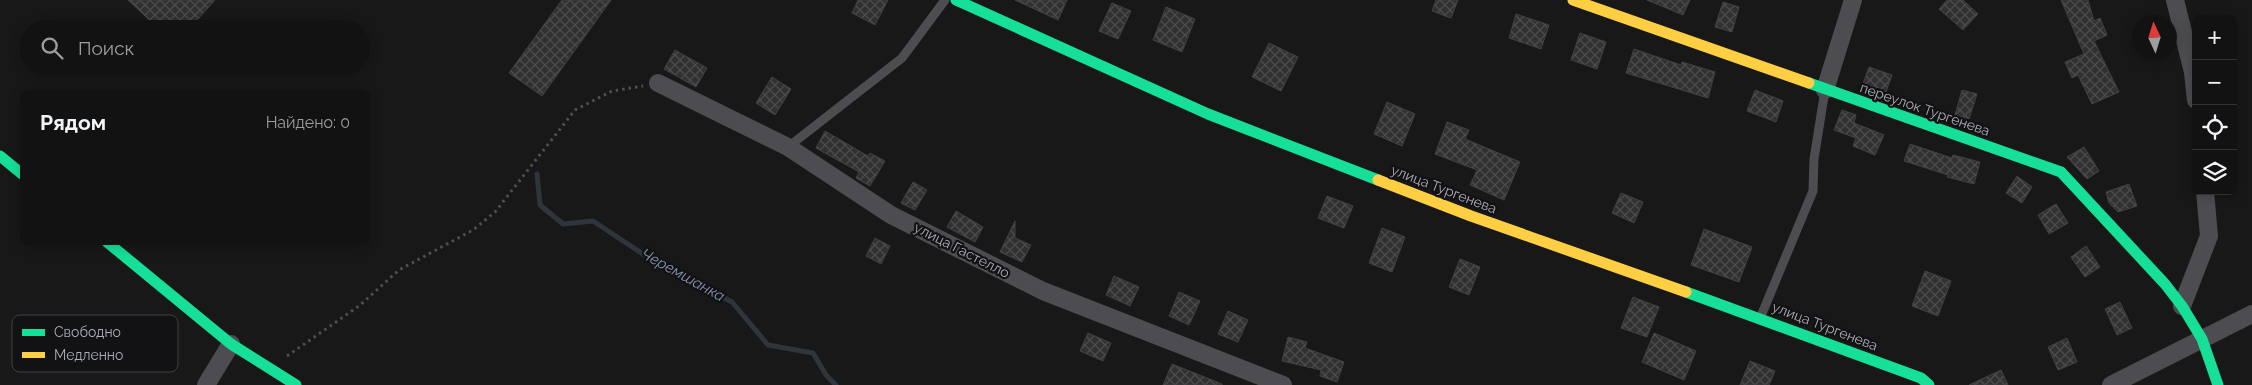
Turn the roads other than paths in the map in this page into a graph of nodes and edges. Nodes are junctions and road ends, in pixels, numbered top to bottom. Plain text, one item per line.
1 (945, 0) edge
2 (1573, 0) edge
3 (1853, 0) edge
4 (2175, 0) edge
5 (967, 3) edge
6 (2192, 68) edge
7 (658, 83) road end
8 (1825, 90) junction
9 (788, 147) junction
10 (0, 156) edge
11 (20, 172) edge
12 (2205, 195) edge
13 (111, 245) edge
14 (2182, 306) junction
15 (2252, 314) edge
16 (1760, 318) junction
17 (2202, 339) junction
18 (231, 344) junction
19 (206, 385) edge
20 (296, 385) edge
21 (1282, 385) edge
22 (1928, 385) edge
23 (2111, 385) edge
24 (2218, 385) edge

1 - 9 lane
2 - 8 street, переулок Тургенева
3 - 8 street
4 - 6 street
5 - 16 street, улица Тургенева
7 - 9 street, улица Гастелло
8 - 14 street, переулок Тургенева
8 - 16 lane
9 - 21 street, улица Гастелло
10 - 11 street
12 - 14 street
13 - 18 street
14 - 17 street, переулок Тургенева
15 - 17 street
16 - 22 street, улица Тургенева
17 - 23 street
17 - 24 street, переулок Тургенева
18 - 19 street
18 - 20 street

